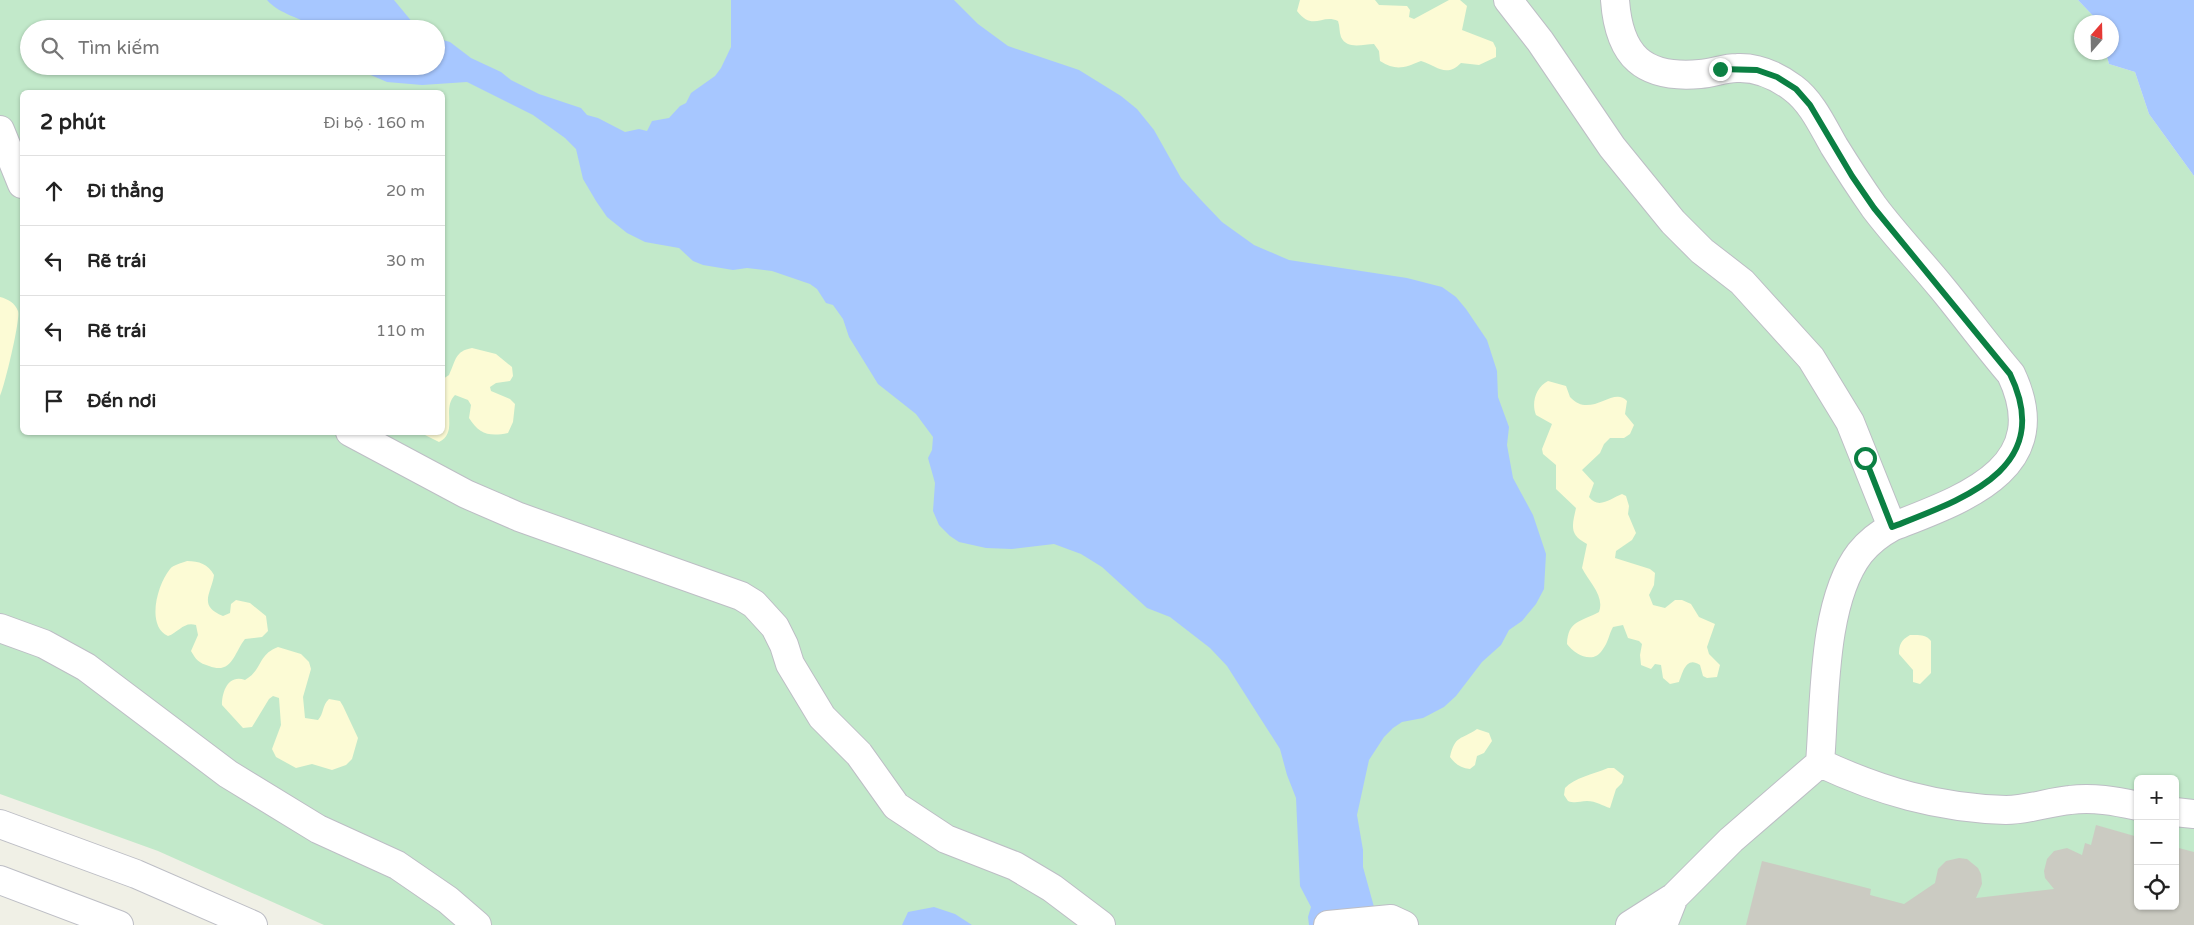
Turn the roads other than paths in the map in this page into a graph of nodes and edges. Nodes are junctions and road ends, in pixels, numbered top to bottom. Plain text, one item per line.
1 (1508, 0) edge
2 (1615, 0) edge
3 (0, 130) edge
4 (20, 179) edge
5 (356, 435) edge
6 (1892, 527) junction
7 (0, 628) edge
8 (1820, 763) junction
9 (2134, 805) edge
10 (2179, 812) edge
11 (2194, 814) edge
12 (0, 824) edge
13 (0, 880) edge
14 (1674, 897) junction
15 (1398, 922) edge
16 (119, 925) edge
17 (253, 925) edge
18 (477, 925) edge
19 (1101, 925) edge
20 (1328, 925) edge
21 (1630, 925) edge
22 (1663, 925) edge

1 - 6 street
2 - 6 street
3 - 4 street
5 - 19 street
6 - 8 street
7 - 18 street
8 - 9 street
8 - 14 street
10 - 11 street
12 - 17 street
13 - 16 street
14 - 21 street
14 - 22 street
15 - 20 street

